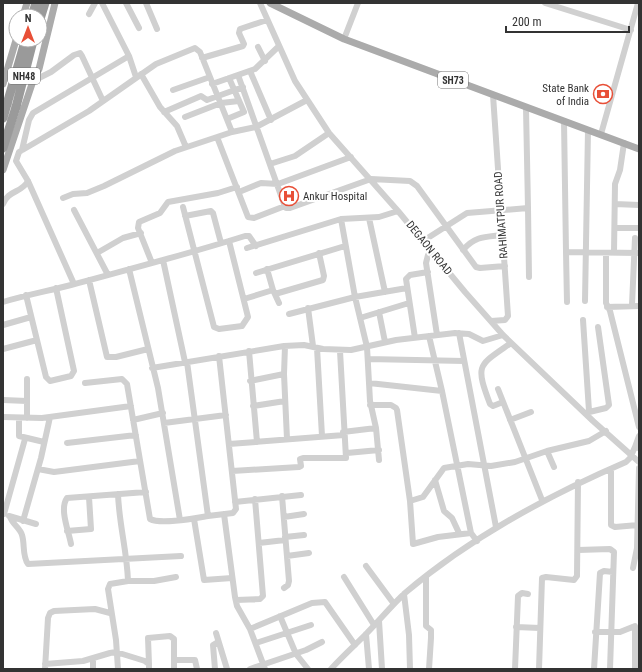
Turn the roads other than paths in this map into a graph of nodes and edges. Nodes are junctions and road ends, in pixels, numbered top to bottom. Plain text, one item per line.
1 (55, 3) edge
2 (95, 3) edge
3 (102, 3) edge
4 (126, 3) edge
5 (146, 3) edge
6 (260, 3) edge
7 (270, 3) edge
8 (358, 3) edge
9 (546, 3) edge
10 (638, 3) edge
11 (89, 14) dead end
12 (267, 20) junction
13 (140, 28) dead end
14 (157, 29) dead end
15 (631, 30) junction
16 (344, 39) junction
17 (279, 46) junction
18 (258, 47) dead end
19 (13, 48) edge
20 (24, 48) edge
21 (32, 48) edge
22 (129, 56) junction
23 (202, 58) junction
24 (265, 61) junction
25 (6, 63) edge
26 (250, 71) junction
27 (5, 74) edge
28 (138, 75) junction
29 (238, 75) junction
30 (92, 77) junction
31 (210, 77) junction
32 (230, 78) junction
33 (33, 79) junction
34 (3, 84) edge
35 (212, 84) junction
36 (243, 87) junction
37 (172, 90) dead end
38 (235, 90) junction
39 (493, 95) junction
40 (217, 96) junction
41 (307, 100) junction
42 (103, 101) junction
43 (239, 101) junction
44 (221, 103) junction
45 (526, 108) junction
46 (164, 112) junction
47 (185, 116) dead end
48 (3, 118) edge
49 (227, 119) junction
50 (271, 120) junction
51 (564, 121) junction
52 (256, 127) junction
53 (588, 130) junction
54 (232, 132) junction
55 (329, 133) junction
56 (601, 134) junction
57 (217, 137) junction
58 (624, 143) junction
59 (186, 147) junction
60 (3, 148) edge
61 (639, 149) edge
62 (22, 150) junction
63 (351, 157) junction
64 (270, 164) junction
65 (3, 170) edge
66 (371, 179) junction
67 (28, 181) junction
68 (278, 184) junction
69 (238, 190) junction
70 (64, 198) dead end
71 (3, 204) edge
72 (615, 204) junction
73 (639, 205) edge
74 (285, 206) junction
75 (183, 207) dead end
76 (528, 208) junction
77 (74, 210) dead end
78 (501, 210) junction
79 (398, 211) junction
80 (185, 216) junction
81 (369, 218) junction
82 (341, 219) junction
83 (445, 226) junction
84 (614, 228) junction
85 (639, 228) edge
86 (141, 233) junction
87 (502, 235) junction
88 (635, 238) dead end
89 (229, 241) junction
90 (423, 241) junction
91 (221, 243) junction
92 (256, 246) junction
93 (345, 246) junction
94 (247, 248) dead end
95 (432, 250) junction
96 (463, 250) junction
97 (194, 252) junction
98 (566, 252) junction
99 (585, 252) junction
100 (606, 252) junction
101 (614, 252) junction
102 (97, 253) junction
103 (319, 253) junction
104 (637, 253) edge
105 (163, 260) junction
106 (152, 263) junction
107 (505, 266) junction
108 (129, 269) junction
109 (267, 270) junction
110 (428, 272) junction
111 (256, 273) dead end
112 (108, 275) junction
113 (529, 277) dead end
114 (89, 280) junction
115 (74, 284) junction
116 (56, 288) junction
117 (406, 288) junction
118 (274, 292) junction
119 (386, 292) junction
120 (26, 295) junction
121 (355, 297) junction
122 (244, 300) junction
123 (585, 301) dead end
124 (3, 302) edge
125 (567, 302) dead end
126 (279, 303) dead end
127 (409, 303) junction
128 (632, 305) junction
129 (639, 306) edge
130 (608, 307) junction
131 (308, 308) junction
132 (379, 312) junction
133 (288, 314) dead end
134 (31, 317) junction
135 (360, 318) junction
136 (583, 320) dead end
137 (491, 321) junction
138 (3, 325) edge
139 (598, 327) dead end
140 (459, 332) junction
141 (437, 335) junction
142 (503, 335) junction
143 (429, 336) junction
144 (415, 338) junction
145 (37, 340) junction
146 (385, 342) junction
147 (511, 343) junction
148 (285, 346) junction
149 (315, 347) junction
150 (367, 347) junction
151 (3, 349) edge
152 (148, 349) junction
153 (249, 351) junction
154 (340, 351) junction
155 (219, 356) junction
156 (368, 359) junction
157 (464, 361) junction
158 (186, 362) junction
159 (436, 362) junction
160 (152, 368) junction
161 (284, 374) junction
162 (27, 379) dead end
163 (250, 381) junction
164 (85, 383) dead end
165 (368, 383) junction
166 (498, 389) dead end
167 (442, 391) junction
168 (3, 400) edge
169 (27, 401) junction
170 (285, 401) junction
171 (503, 402) junction
172 (370, 405) junction
173 (131, 406) junction
174 (253, 406) junction
175 (531, 412) dead end
176 (587, 412) junction
177 (162, 413) junction
178 (226, 415) junction
179 (3, 417) edge
180 (50, 417) junction
181 (19, 418) junction
182 (27, 418) junction
183 (195, 419) junction
184 (133, 420) junction
185 (510, 420) junction
186 (164, 423) junction
187 (639, 427) edge
188 (376, 428) junction
189 (606, 432) junction
190 (344, 433) junction
191 (136, 435) junction
192 (322, 436) junction
193 (639, 436) edge
194 (25, 439) junction
195 (287, 439) junction
196 (44, 442) junction
197 (257, 442) junction
198 (67, 443) dead end
199 (229, 444) junction
200 (635, 449) edge
201 (379, 450) junction
202 (547, 451) junction
203 (347, 453) junction
204 (525, 459) junction
205 (379, 460) dead end
206 (140, 461) junction
207 (639, 462) edge
208 (458, 465) junction
209 (483, 465) junction
210 (554, 467) dead end
211 (611, 468) junction
212 (639, 468) edge
213 (38, 469) junction
214 (232, 471) junction
215 (435, 480) junction
216 (578, 482) junction
217 (146, 492) junction
218 (118, 494) junction
219 (301, 495) dead end
220 (282, 496) junction
221 (89, 497) junction
222 (255, 499) junction
223 (542, 500) junction
224 (410, 501) junction
225 (235, 502) junction
226 (3, 514) edge
227 (224, 514) junction
228 (304, 514) dead end
229 (208, 516) junction
230 (10, 517) junction
231 (284, 517) junction
232 (194, 519) junction
233 (180, 520) junction
234 (23, 521) junction
235 (36, 524) dead end
236 (638, 525) junction
237 (496, 527) junction
238 (67, 531) junction
239 (459, 533) junction
240 (471, 533) junction
241 (304, 535) dead end
242 (285, 538) junction
243 (477, 541) junction
244 (259, 543) junction
245 (71, 544) dead end
246 (578, 550) junction
247 (309, 553) dead end
248 (181, 556) dead end
249 (287, 556) junction
250 (127, 558) junction
251 (366, 566) dead end
252 (633, 568) dead end
253 (613, 572) junction
254 (426, 576) junction
255 (344, 577) dead end
256 (176, 578) dead end
257 (232, 578) junction
258 (128, 581) junction
259 (284, 588) dead end
260 (404, 594) junction
261 (528, 594) dead end
262 (236, 600) junction
263 (394, 604) junction
264 (110, 613) junction
265 (280, 616) junction
266 (377, 623) junction
267 (311, 625) dead end
268 (637, 625) edge
269 (516, 627) junction
270 (540, 628) junction
271 (250, 629) junction
272 (286, 632) junction
273 (595, 632) junction
274 (612, 632) junction
275 (216, 633) dead end
276 (366, 634) junction
277 (218, 642) junction
278 (322, 642) dead end
279 (256, 643) junction
280 (355, 645) junction
281 (116, 652) junction
282 (296, 654) junction
283 (93, 658) junction
284 (174, 660) junction
285 (264, 666) edge
286 (45, 667) edge
287 (149, 667) edge
288 (332, 668) edge
289 (93, 669) edge
290 (118, 669) edge
291 (174, 669) edge
292 (197, 669) edge
293 (215, 669) edge
294 (227, 669) edge
295 (250, 669) edge
296 (308, 669) edge
297 (369, 669) edge
298 (382, 669) edge
299 (410, 669) edge
300 (429, 669) edge
301 (515, 669) edge
302 (539, 669) edge
303 (594, 669) edge
304 (610, 669) edge
305 (635, 669) edge

1 - 33 main road
2 - 11 street
3 - 22 street
4 - 13 street
5 - 14 street
6 - 12 street, DEGAON ROAD
7 - 16 main road, SH73
8 - 16 street
9 - 15 street
10 - 15 street
12 - 17 street, DEGAON ROAD
12 - 23 street
15 - 56 street
16 - 39 main road, SH73
17 - 24 street
17 - 41 street, DEGAON ROAD
18 - 24 street
19 - 25 main road
20 - 48 highway, NH48, bridge
21 - 60 highway, NH48, bridge
22 - 28 street
22 - 30 street
23 - 28 street
23 - 31 street
24 - 26 street
25 - 27 main road
26 - 29 street
26 - 50 street
27 - 33 street
27 - 34 main road
28 - 42 street
28 - 46 street
29 - 32 street
29 - 36 street
30 - 33 street
30 - 42 street
30 - 62 street
31 - 35 street
31 - 37 street
32 - 35 street
32 - 38 street
33 - 65 main road
35 - 40 street
36 - 38 street
36 - 52 street
38 - 40 street
38 - 43 street
39 - 45 main road, SH73
39 - 78 street, RAHIMATPUR ROAD
40 - 44 street
40 - 46 street
41 - 50 street
41 - 55 street, DEGAON ROAD
42 - 62 street
43 - 44 street
43 - 49 street
44 - 47 street
44 - 49 street
45 - 51 main road, SH73
45 - 76 street
46 - 59 street
49 - 54 street
50 - 52 street
51 - 53 main road, SH73
51 - 98 street
52 - 54 street
52 - 64 street
53 - 56 main road, SH73
53 - 99 street
54 - 57 street
55 - 63 street, DEGAON ROAD
55 - 64 street
56 - 58 main road, SH73
57 - 59 street
57 - 69 street
58 - 61 main road, SH73
58 - 72 street
59 - 70 street
62 - 67 street
63 - 66 street, DEGAON ROAD
63 - 68 street
64 - 68 street
66 - 74 street
66 - 79 street, DEGAON ROAD
66 - 83 street
67 - 71 street
67 - 115 street
68 - 69 street
68 - 74 street
69 - 74 street
69 - 86 street
72 - 73 street
72 - 84 street
75 - 80 street
76 - 78 street
76 - 113 street
77 - 102 street
78 - 83 street
78 - 87 street, RAHIMATPUR ROAD
79 - 81 street
79 - 90 street, DEGAON ROAD
80 - 91 street
80 - 97 street
81 - 82 street
81 - 119 street
82 - 92 street
82 - 93 street
83 - 90 street
83 - 96 street
84 - 85 street
84 - 101 street
86 - 102 street
86 - 106 street
87 - 96 street
87 - 107 street, RAHIMATPUR ROAD
88 - 104 street
89 - 91 street
89 - 92 street
89 - 122 street
90 - 95 street, DEGAON ROAD
91 - 97 street
92 - 94 street
93 - 103 street
93 - 121 street
95 - 110 street
95 - 137 street, DEGAON ROAD
96 - 107 street
97 - 105 street
97 - 122 street
98 - 99 street
98 - 125 street
99 - 100 street
99 - 123 street
100 - 101 street
100 - 130 street
101 - 104 street
102 - 112 street
103 - 109 street
103 - 118 street
104 - 128 street
105 - 106 street
105 - 158 street
106 - 108 street
107 - 137 street, RAHIMATPUR ROAD
108 - 112 street
108 - 152 street
109 - 111 street
109 - 118 street
110 - 117 street
110 - 141 street
112 - 114 street
114 - 115 street
114 - 152 street
115 - 116 street
116 - 120 street
116 - 145 street
117 - 119 street
117 - 127 street
118 - 122 street
118 - 126 street
119 - 121 street
120 - 124 street
120 - 134 street
121 - 131 street
121 - 135 street
127 - 132 street
127 - 144 street
128 - 129 street
128 - 130 street
130 - 187 street
131 - 133 street
131 - 149 street
132 - 135 street
132 - 146 street
134 - 138 street
134 - 145 street
135 - 150 street
136 - 176 street
137 - 142 street, DEGAON ROAD
139 - 176 street
140 - 141 street
140 - 142 street
140 - 157 street
141 - 143 street
142 - 147 street, DEGAON ROAD
143 - 144 street
143 - 159 street
144 - 146 street
145 - 151 street
146 - 150 street
147 - 171 street
147 - 176 street, DEGAON ROAD
148 - 149 street
148 - 153 street
148 - 161 street
149 - 154 street
149 - 192 street
150 - 154 street
150 - 156 street
152 - 160 street
153 - 155 street
153 - 163 street
154 - 190 street
155 - 158 street
155 - 178 street
156 - 159 street
156 - 165 street
157 - 159 street
157 - 209 street
158 - 160 street
158 - 183 street
159 - 167 street
160 - 177 street
161 - 163 street
161 - 170 street
162 - 169 street
163 - 174 street
164 - 173 street
165 - 167 street
165 - 172 street
166 - 171 street
167 - 208 street
168 - 169 street
169 - 182 street
170 - 174 street
170 - 195 street
171 - 185 street
172 - 188 street
172 - 224 street
173 - 180 street
173 - 184 street
174 - 197 street
175 - 185 street
176 - 189 street, DEGAON ROAD
177 - 184 street
177 - 186 street
178 - 183 street
178 - 199 street
179 - 181 street
180 - 182 street
180 - 196 street
181 - 182 street
181 - 194 street
183 - 186 street
183 - 229 street
184 - 191 street
185 - 204 street
186 - 233 street
188 - 190 street
188 - 201 street
189 - 200 street, DEGAON ROAD
189 - 202 street
190 - 192 street
190 - 203 street
191 - 198 street
191 - 206 street
192 - 195 street
193 - 200 street
194 - 196 street
194 - 226 street
195 - 197 street
196 - 213 street
197 - 199 street
199 - 214 street
200 - 207 street, DEGAON ROAD
200 - 211 street
201 - 203 street
201 - 205 street
202 - 204 street
202 - 210 street
203 - 214 street
204 - 209 street
204 - 223 street
206 - 213 street
206 - 217 street
208 - 209 street
208 - 215 street
208 - 240 street
209 - 237 street
211 - 216 street
211 - 236 street
212 - 236 street
213 - 234 street
214 - 225 street
215 - 224 street
215 - 239 street
216 - 223 street
216 - 246 street
217 - 218 street
217 - 233 street
218 - 221 street
218 - 250 street
219 - 220 street
220 - 222 street
220 - 231 street
221 - 238 street
221 - 238 street
222 - 225 street
222 - 244 street
223 - 237 street
224 - 239 street
225 - 227 street
226 - 230 street
227 - 229 street
227 - 257 street
228 - 231 street
229 - 232 street
230 - 234 street
230 - 250 street
231 - 242 street
232 - 233 street
232 - 257 street
234 - 235 street
236 - 252 street
237 - 243 street
238 - 245 street
239 - 240 street
240 - 243 street
241 - 242 street
242 - 244 street
242 - 249 street
243 - 254 street
244 - 262 street
246 - 253 street
246 - 270 street
247 - 249 street
248 - 250 street
249 - 259 street
250 - 258 street
251 - 263 street
253 - 273 street
253 - 274 street
254 - 260 street
254 - 300 street
255 - 266 street
256 - 258 street
257 - 262 street
258 - 264 street
260 - 263 street
260 - 299 street
261 - 269 street
262 - 271 street
263 - 266 street
264 - 281 street
264 - 286 street
265 - 271 street
265 - 272 street
265 - 280 street
266 - 276 street
266 - 298 street
267 - 272 street
268 - 274 street
268 - 305 street
269 - 270 street
269 - 301 street
270 - 302 street
271 - 279 street
272 - 279 street
272 - 282 street
273 - 274 street
273 - 303 street
274 - 304 street
275 - 277 street
276 - 280 street
276 - 297 street
277 - 293 street
277 - 294 street
278 - 282 street
279 - 285 street
280 - 288 street
281 - 283 street
281 - 287 street
281 - 290 street
282 - 285 street
282 - 296 street
283 - 286 street
283 - 289 street
284 - 287 street
284 - 291 street
284 - 292 street
285 - 295 street

